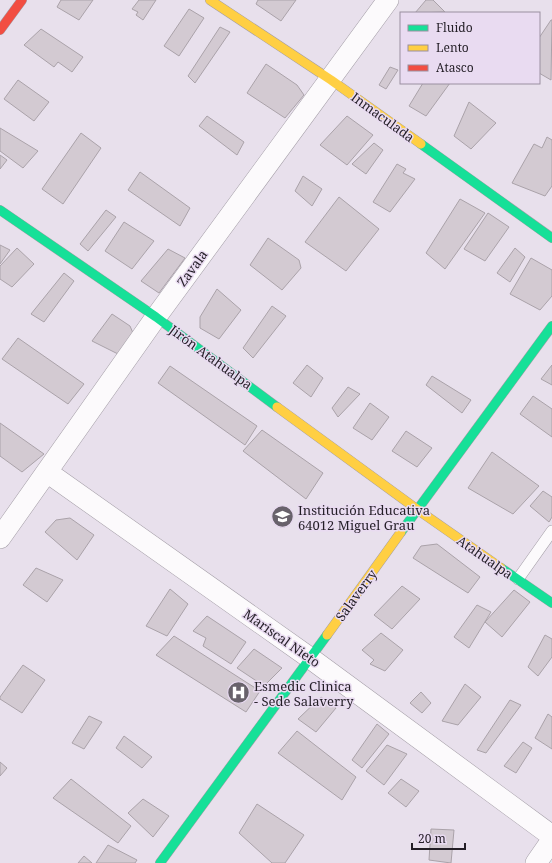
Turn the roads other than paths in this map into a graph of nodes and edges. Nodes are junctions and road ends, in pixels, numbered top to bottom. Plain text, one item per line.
1 (22, 0) edge
2 (210, 0) edge
3 (388, 0) edge
4 (0, 30) edge
5 (331, 80) junction
6 (0, 210) edge
7 (552, 238) edge
8 (156, 317) junction
9 (552, 326) edge
10 (47, 472) junction
11 (418, 510) junction
12 (552, 531) edge
13 (0, 538) edge
14 (518, 580) junction
15 (552, 603) edge
16 (310, 658) junction
17 (552, 836) edge
18 (552, 840) edge
19 (160, 863) edge
20 (536, 863) edge

1 - 4 street
2 - 5 street, Inmaculada
3 - 5 street, Zavala
5 - 7 street, Inmaculada
5 - 8 street, Zavala
6 - 8 street, Jirón Atahualpa
8 - 10 street, Zavala
8 - 11 street, Jirón Atahualpa
9 - 11 street, Salaverry
10 - 13 street, Zavala
10 - 16 street, Mariscal Nieto
11 - 14 street, Atahualpa
11 - 16 street, Salaverry
12 - 14 lane
14 - 15 street, Atahualpa
16 - 17 street, Mariscal Nieto
16 - 19 street, Salaverry
18 - 20 street

